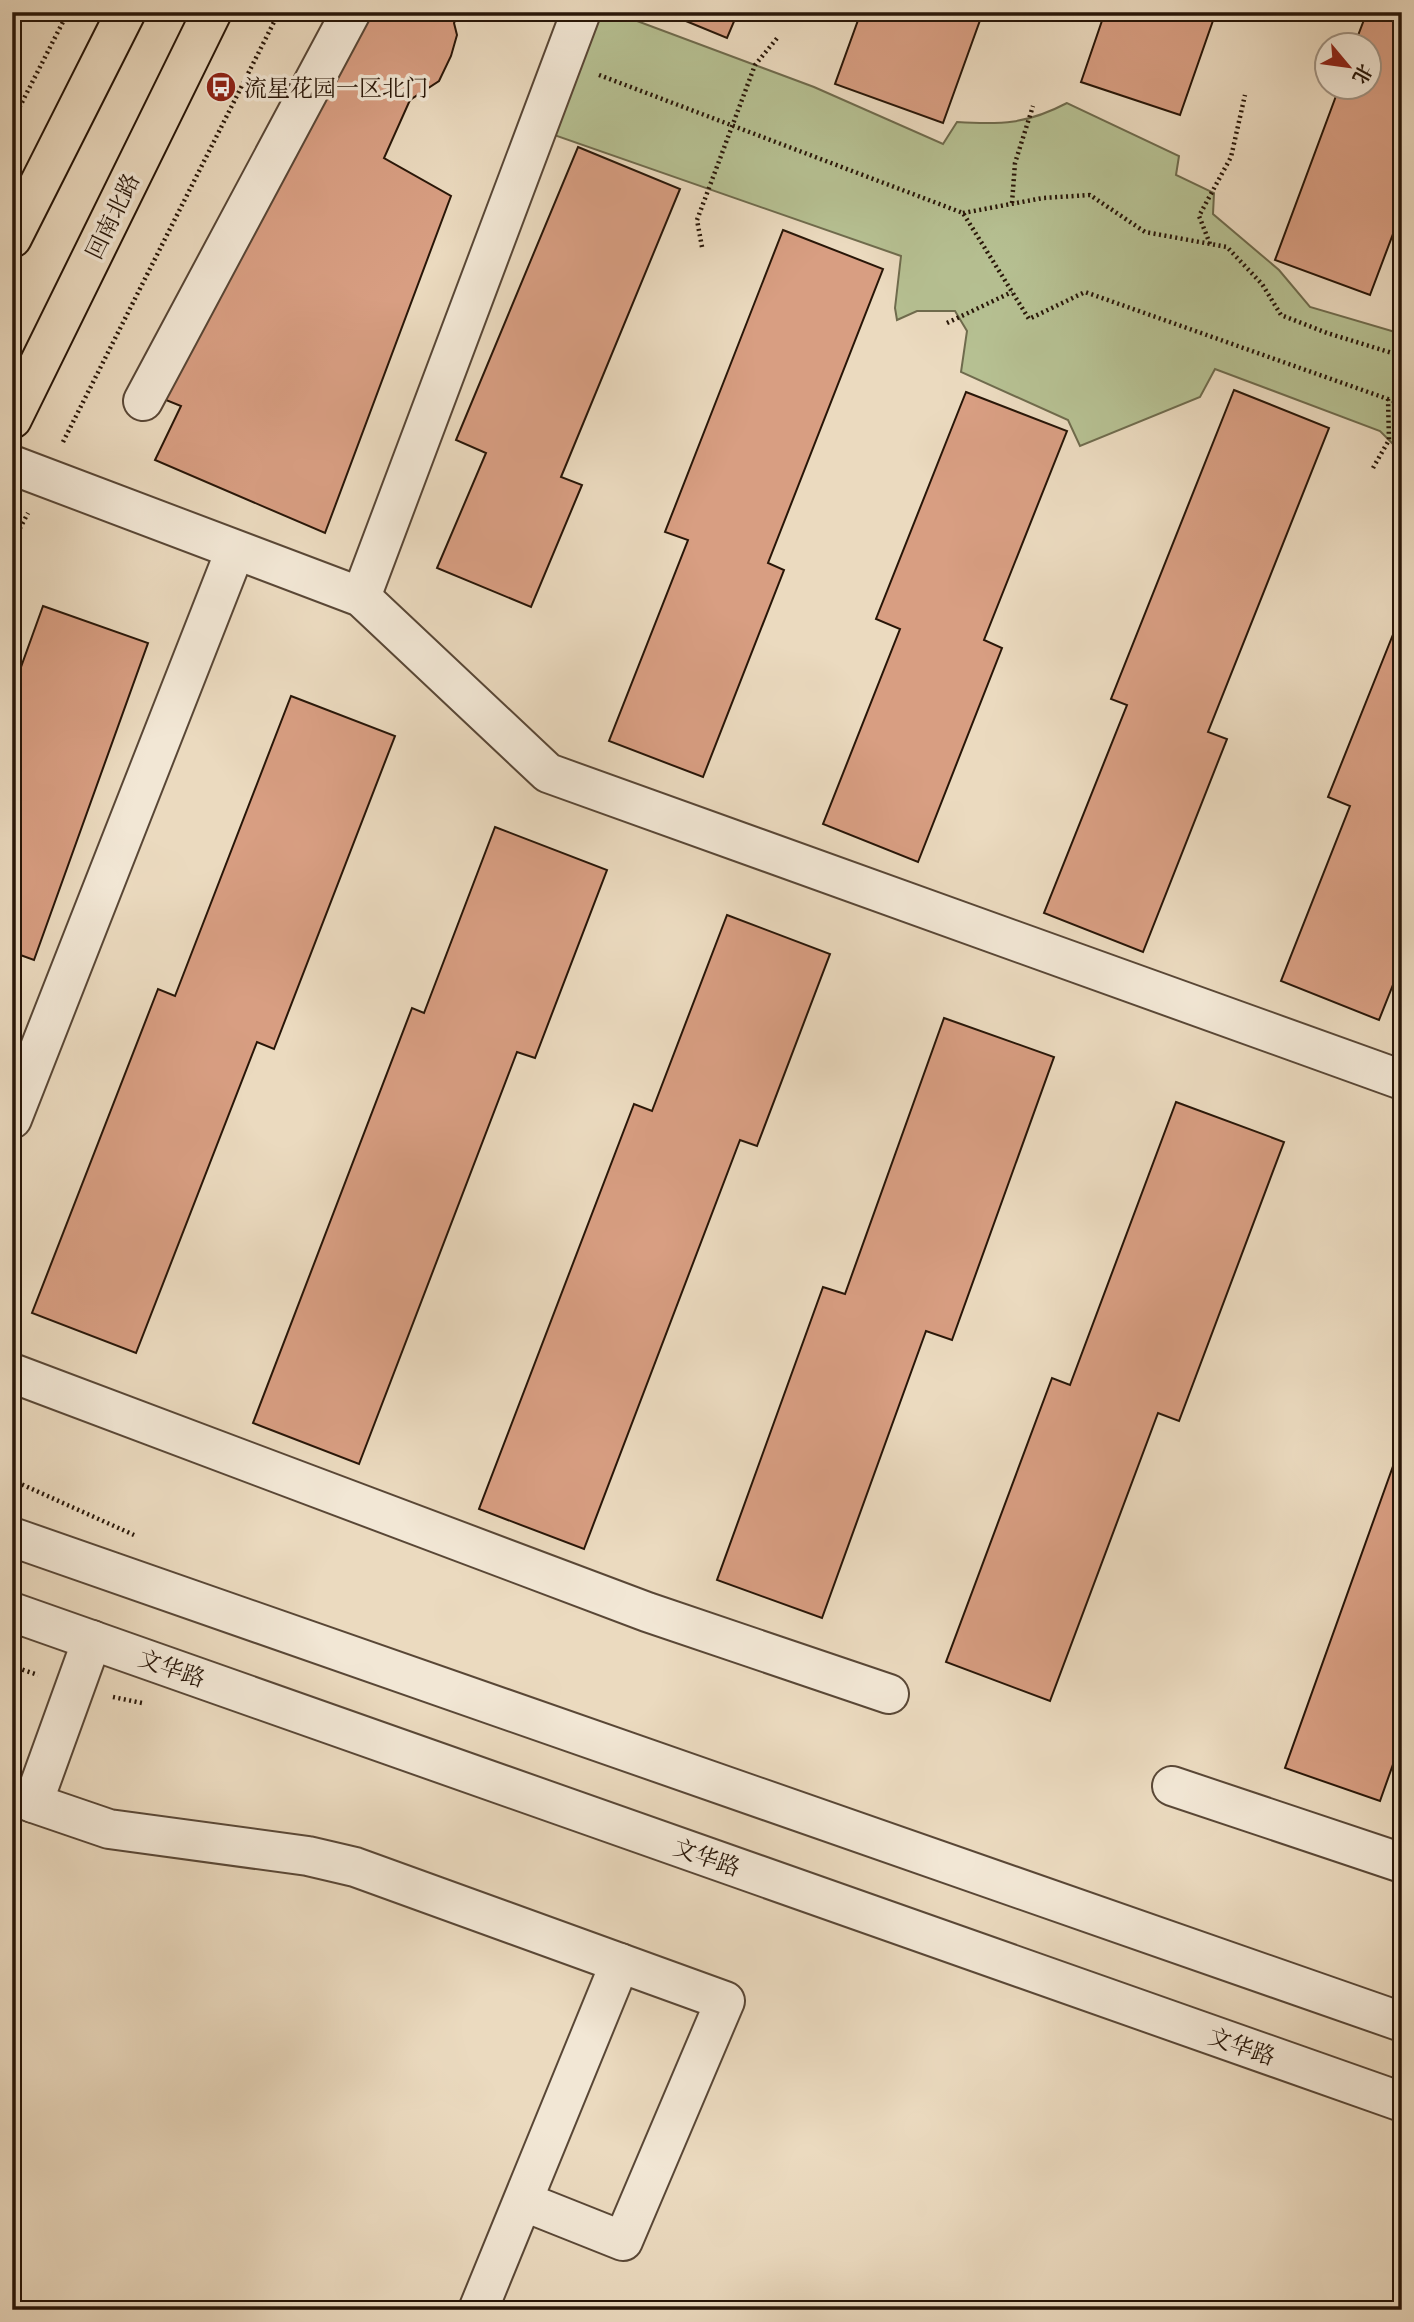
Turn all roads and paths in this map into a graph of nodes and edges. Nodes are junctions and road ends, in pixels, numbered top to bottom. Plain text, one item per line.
1 (68, 12) edge
2 (126, 12) edge
3 (212, 12) edge
4 (279, 12) edge
5 (351, 12) edge
6 (581, 12) edge
7 (778, 37) dead end
8 (563, 61) junction
9 (1245, 95) dead end
10 (1033, 106) dead end
11 (12, 122) edge
12 (734, 126) junction
13 (1012, 204) junction
14 (963, 213) junction
15 (12, 238) edge
16 (1210, 244) junction
17 (702, 247) dead end
18 (1012, 292) junction
19 (947, 323) dead end
20 (1402, 356) edge
21 (1388, 399) junction
22 (143, 401) dead end
23 (1402, 404) edge
24 (12, 419) edge
25 (1373, 468) dead end
26 (29, 471) edge
27 (12, 543) edge
28 (235, 551) junction
29 (361, 597) junction
30 (1402, 1080) edge
31 (12, 1119) edge
32 (12, 1373) edge
33 (12, 1537) edge
34 (12, 1612) edge
35 (92, 1640) junction
36 (889, 1694) dead end
37 (1172, 1786) dead end
38 (23, 1799) edge
39 (1402, 1863) edge
40 (620, 1963) junction
41 (1402, 2022) edge
42 (1402, 2102) edge
43 (525, 2202) junction
44 (478, 2310) edge

1 - 11 path
2 - 15 main road
3 - 24 main road, 回南北路
4 - 26 path
5 - 22 street
6 - 8 street
7 - 12 path
8 - 12 path
8 - 29 street
9 - 16 path
10 - 13 path
12 - 14 path
12 - 17 path
13 - 14 path
13 - 16 path
14 - 18 path
16 - 20 path
18 - 19 path
18 - 21 path
21 - 23 path
21 - 25 path
26 - 27 path
26 - 28 street
28 - 29 street
28 - 31 street
29 - 30 street
32 - 36 street
33 - 41 street
34 - 35 street, 文华路
35 - 38 street
35 - 42 street, 文华路
37 - 39 street
38 - 40 street
40 - 43 street
40 - 43 street
43 - 44 street

